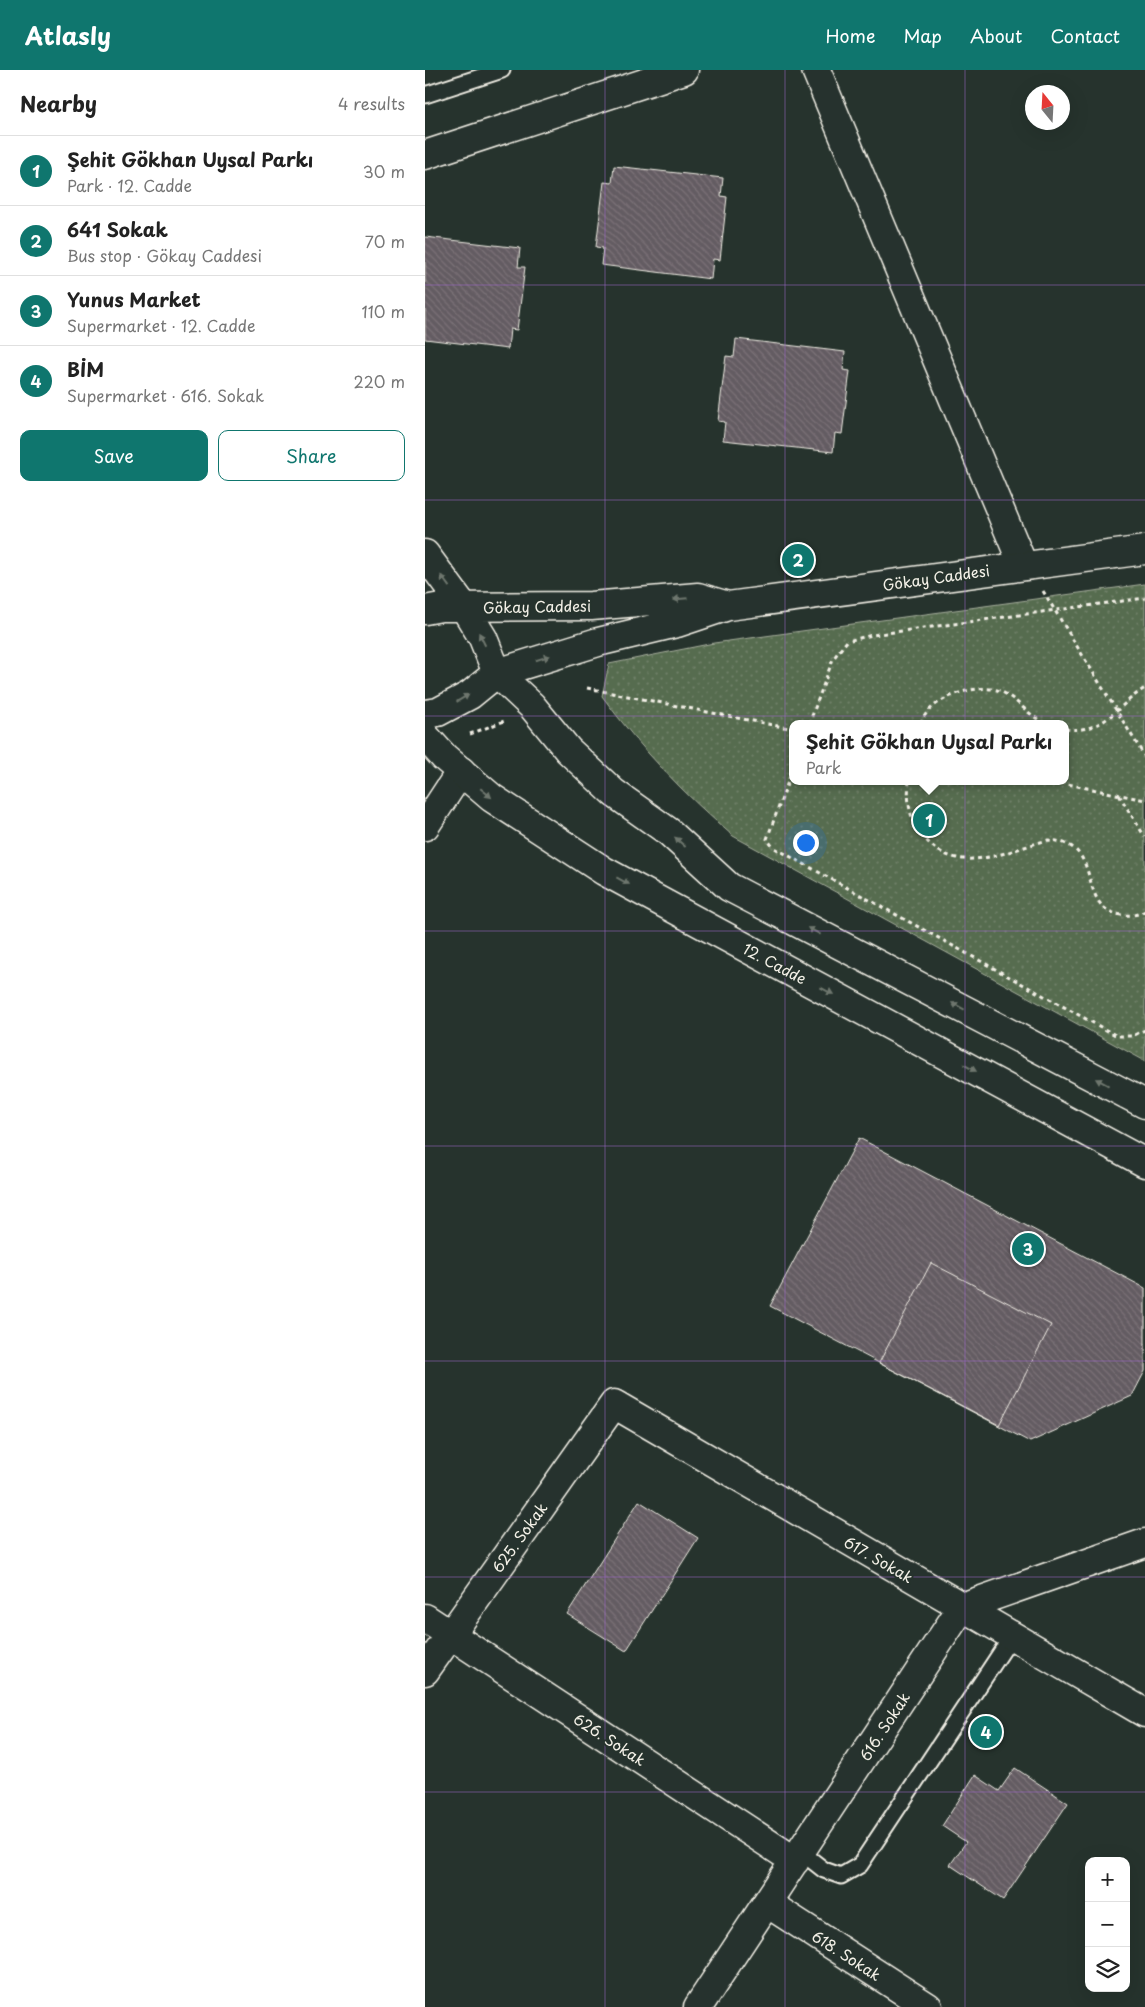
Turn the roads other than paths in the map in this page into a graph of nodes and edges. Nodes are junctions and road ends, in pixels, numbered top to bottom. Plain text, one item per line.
1 (502, 70) edge
2 (684, 70) edge
3 (816, 70) edge
4 (425, 95) edge
5 (425, 154) edge
6 (1145, 550) edge
7 (425, 554) edge
8 (1023, 565) junction
9 (728, 606) junction
10 (464, 607) junction
11 (425, 610) edge
12 (497, 672) junction
13 (425, 714) edge
14 (425, 736) edge
15 (461, 771) junction
16 (425, 826) edge
17 (1145, 1104) edge
18 (1145, 1163) edge
19 (614, 1404) joint
20 (1145, 1544) edge
21 (962, 1607) junction
22 (425, 1618) edge
23 (450, 1634) junction
24 (1012, 1636) junction
25 (425, 1671) edge
26 (1145, 1713) edge
27 (798, 1857) junction
28 (767, 1903) junction
29 (699, 2007) edge
30 (927, 2007) edge

1 - 4 lane
2 - 5 street
3 - 8 street
6 - 8 street, Gökay Caddesi
10 -> 7 street
8 - 9 street, Gökay Caddesi
9 -> 10 street, Gökay Caddesi
12 -> 9 street, Gökay Caddesi
10 - 11 street, Gökay Caddesi
12 -> 10 street
13 -> 12 street
17 -> 12 street
14 - 15 street, 12. Cadde
15 - 16 street
15 -> 18 street, 12. Cadde
19 - 21 street, 617. Sokak
19 - 23 street, 625. Sokak
20 - 21 street
21 - 24 street, 617. Sokak
21 - 27 street, 616. Sokak
22 - 23 street, 626. Sokak
23 - 25 street, 625. Sokak
23 - 27 street, 626. Sokak
24 - 26 street, 617. Sokak
24 - 27 lane
27 - 28 street, 616. Sokak
28 - 29 street, 616. Sokak
28 - 30 street, 618. Sokak

